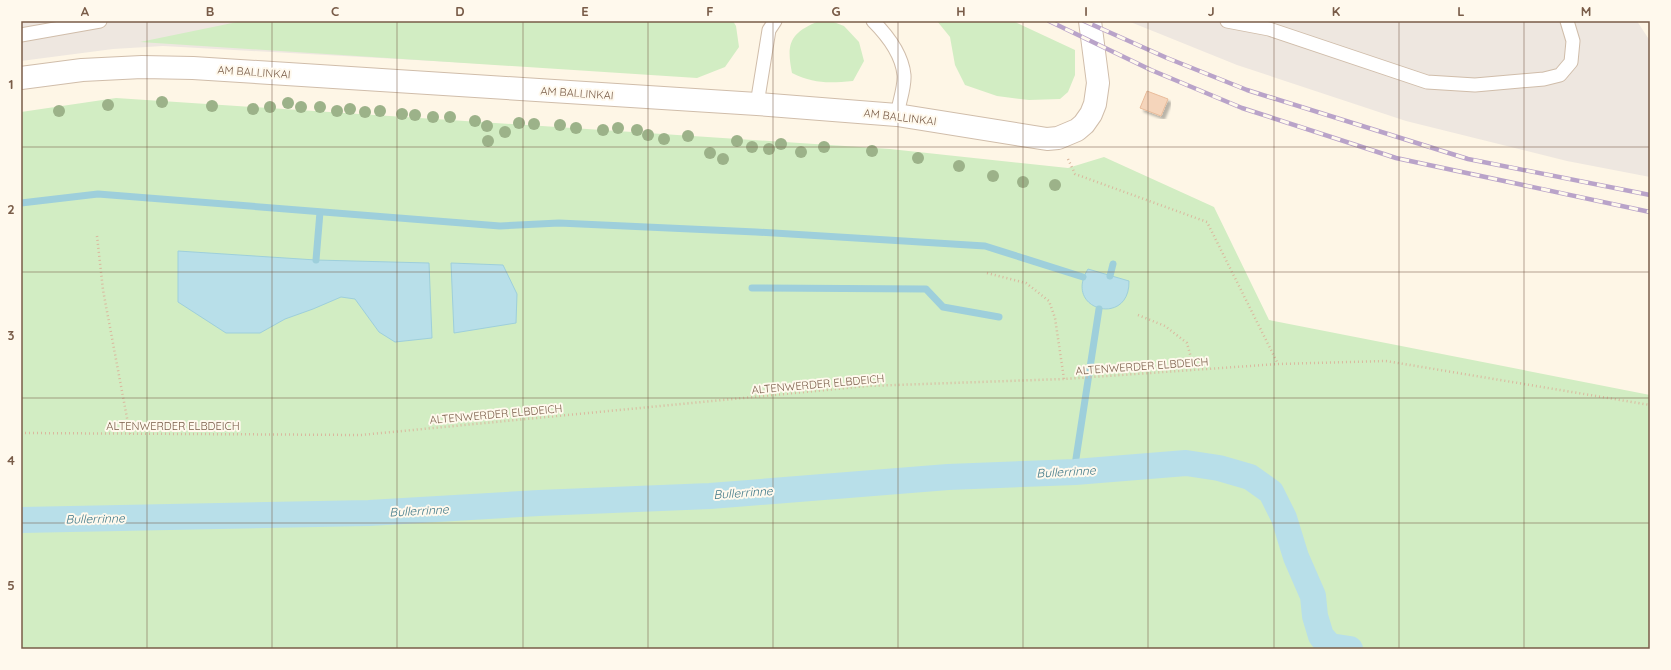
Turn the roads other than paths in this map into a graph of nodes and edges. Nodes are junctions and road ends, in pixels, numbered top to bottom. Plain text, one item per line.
1 (100, 21) edge
2 (873, 21) edge
3 (1090, 21) edge
4 (1227, 21) edge
5 (1567, 21) edge
6 (769, 24) edge
7 (21, 35) edge
8 (21, 78) edge
9 (757, 104) junction
10 (897, 115) junction

1 - 7 lane
2 - 10 lane
3 - 10 street, AM BALLINKAI
4 - 5 lane
6 - 9 lane
8 - 9 street, AM BALLINKAI
9 - 10 street, AM BALLINKAI

